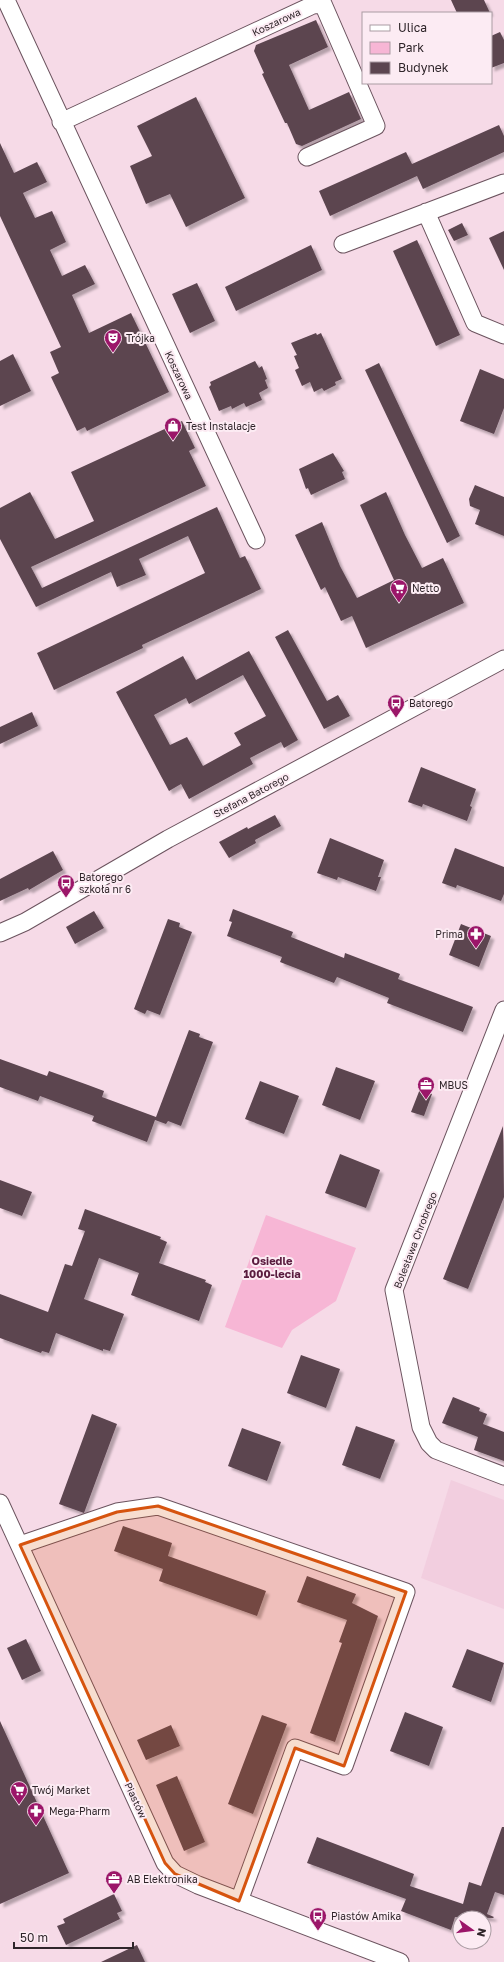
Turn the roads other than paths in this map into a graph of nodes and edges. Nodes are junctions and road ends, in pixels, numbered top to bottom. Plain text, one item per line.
1 (6, 0) edge
2 (61, 122) junction
3 (307, 157) dead end
4 (504, 183) edge
5 (426, 212) junction
6 (343, 244) dead end
7 (504, 334) edge
8 (256, 540) dead end
9 (504, 659) edge
10 (0, 933) edge
11 (504, 1010) edge
12 (504, 1476) edge
13 (0, 1503) edge
14 (20, 1545) junction
15 (239, 1901) junction
16 (400, 1962) edge

1 - 2 street, Koszarowa
2 - 3 street, Koszarowa
2 - 8 street, Koszarowa
4 - 5 street
5 - 6 street
5 - 7 street
9 - 10 street, Stefana Batorego
11 - 12 street, Bolesława Chrobrego
13 - 14 street, Piastów
14 - 15 street, Piastów
14 - 15 street
15 - 16 street, Piastów

